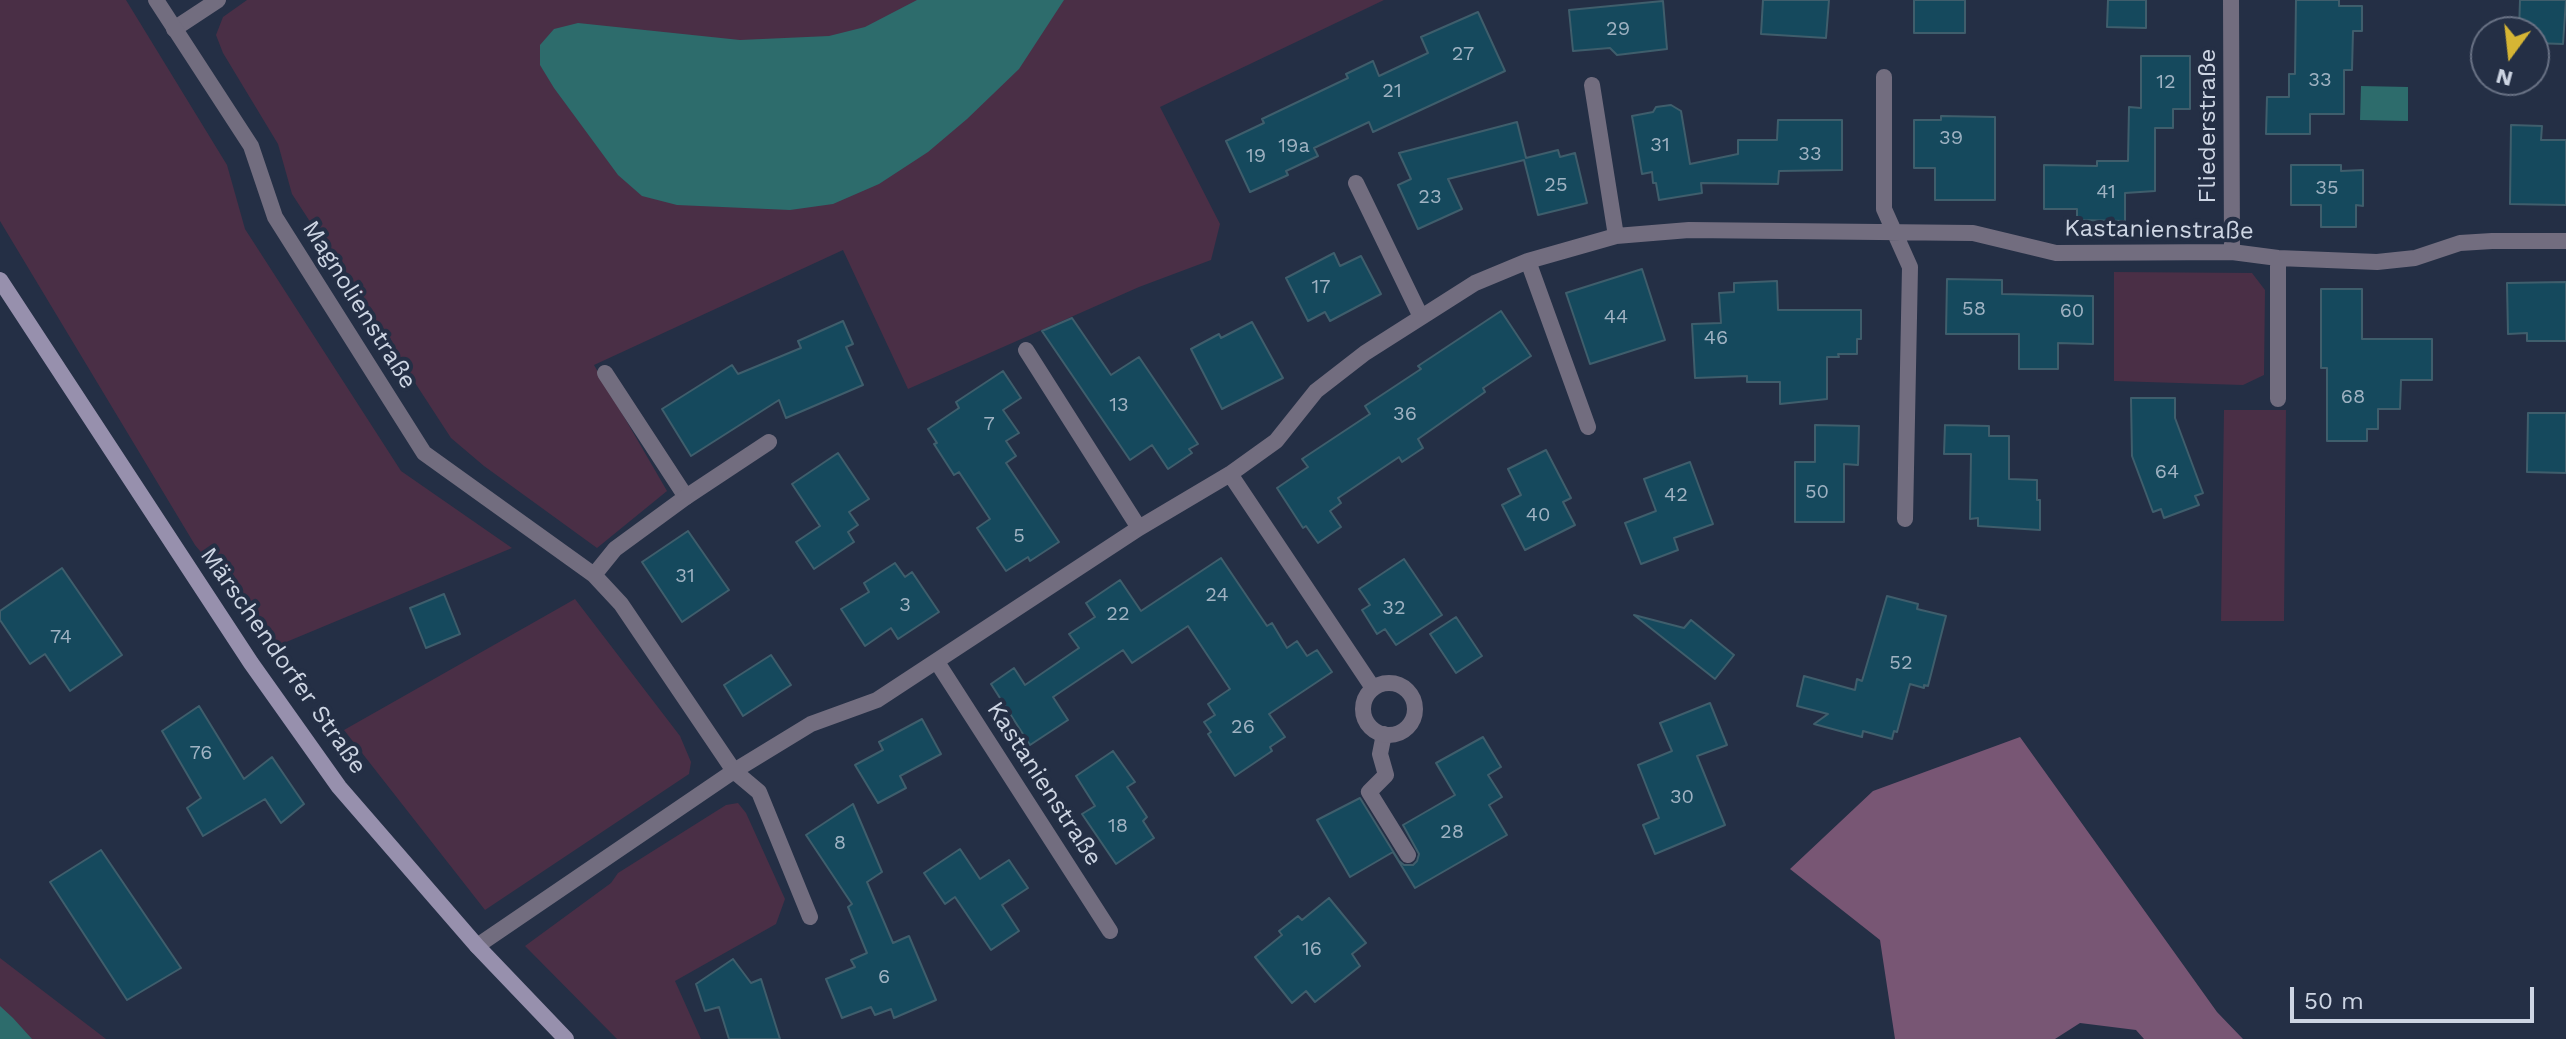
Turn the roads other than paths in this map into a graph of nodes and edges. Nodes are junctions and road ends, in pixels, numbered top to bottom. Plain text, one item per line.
1 (156, 0) edge
2 (218, 0) edge
3 (2231, 0) edge
4 (174, 29) junction
5 (1884, 77) dead end
6 (1592, 85) dead end
7 (1356, 183) dead end
8 (1897, 234) junction
9 (1616, 236) junction
10 (2566, 241) edge
11 (2232, 252) junction
12 (2278, 258) junction
13 (1528, 261) junction
14 (0, 280) edge
15 (1421, 317) junction
16 (1026, 350) dead end
17 (605, 373) dead end
18 (2278, 399) dead end
19 (1588, 427) dead end
20 (769, 442) dead end
21 (1230, 474) junction
22 (686, 497) junction
23 (1905, 519) dead end
24 (1139, 528) junction
25 (594, 575) junction
26 (937, 662) junction
27 (1373, 688) junction
28 (1384, 734) junction
29 (734, 771) junction
30 (1408, 855) dead end
31 (810, 917) dead end
32 (1110, 931) dead end
33 (477, 946) junction
34 (566, 1039) edge

1 - 4 street, Magnolienstraße
2 - 4 street
3 - 11 street, Fliederstraße
4 - 25 street, Magnolienstraße
5 - 8 street
6 - 9 street
7 - 15 street
8 - 9 street, Kastanienstraße
8 - 11 street, Kastanienstraße
8 - 23 street
9 - 13 street, Kastanienstraße
10 - 12 street, Kastanienstraße
11 - 12 street, Kastanienstraße
12 - 18 street, Kastanienstraße
13 - 15 street, Kastanienstraße
13 - 19 street
14 - 33 street, Märschendorfer Straße
15 - 21 street, Kastanienstraße
16 - 24 street
17 - 22 street
20 - 22 street
21 - 24 street, Kastanienstraße
21 - 27 street
22 - 25 street
24 - 26 street, Kastanienstraße
25 - 29 street, Magnolienstraße
26 - 29 street, Kastanienstraße
26 - 32 street, Kastanienstraße
27 - 28 street
27 - 28 street
28 - 30 street
29 - 31 street
29 - 33 street, Kastanienstraße
33 - 34 street, Märschendorfer Straße

